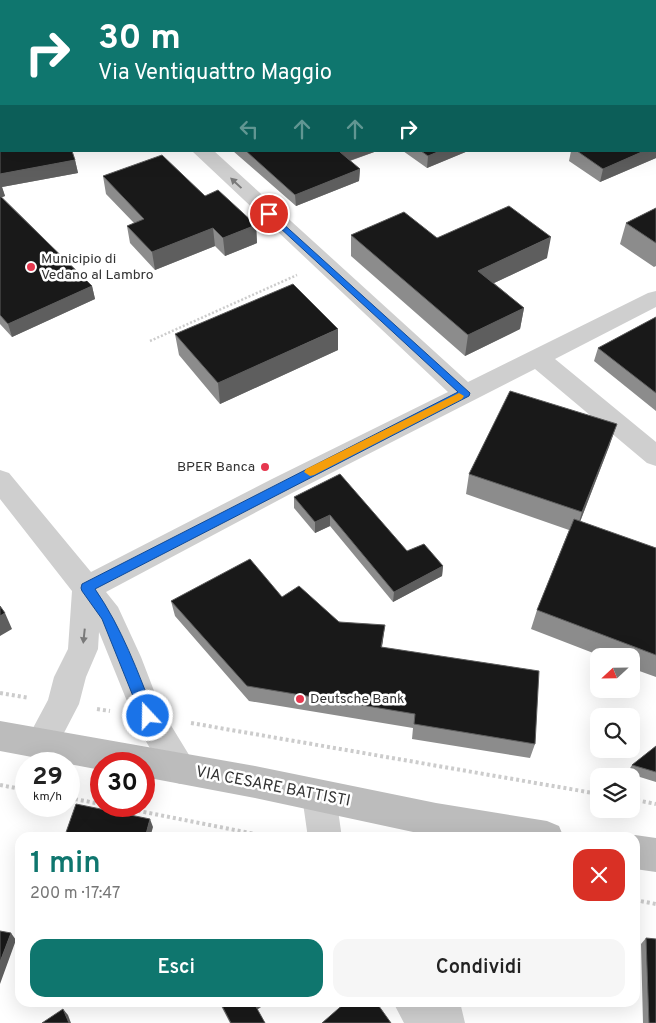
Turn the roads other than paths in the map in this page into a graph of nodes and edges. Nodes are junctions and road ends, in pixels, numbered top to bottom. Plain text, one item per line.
1 (203, 152) edge
2 (656, 298) edge
3 (538, 358) junction
4 (465, 393) junction
5 (656, 456) edge
6 (0, 480) edge
7 (87, 588) junction
8 (0, 736) edge
9 (41, 743) junction
10 (180, 768) junction
11 (319, 796) junction
12 (434, 829) edge
13 (325, 832) edge
14 (472, 832) edge
15 (640, 853) edge
16 (656, 855) edge
17 (415, 1007) edge
18 (442, 1007) edge
19 (426, 1023) edge
20 (446, 1023) edge

4 -> 1 street
2 - 3 street
3 - 4 street
3 - 5 street
4 - 7 street
6 - 7 street
7 -> 9 street
7 - 10 street
8 - 9 main road, VIA CESARE BATTISTI
9 - 10 main road, VIA CESARE BATTISTI
10 - 11 main road, VIA CESARE BATTISTI
11 - 12 main road, VIA CESARE BATTISTI
11 - 13 street
12 - 14 main road, VIA CESARE BATTISTI
15 - 16 main road
17 - 19 street
18 - 20 street

